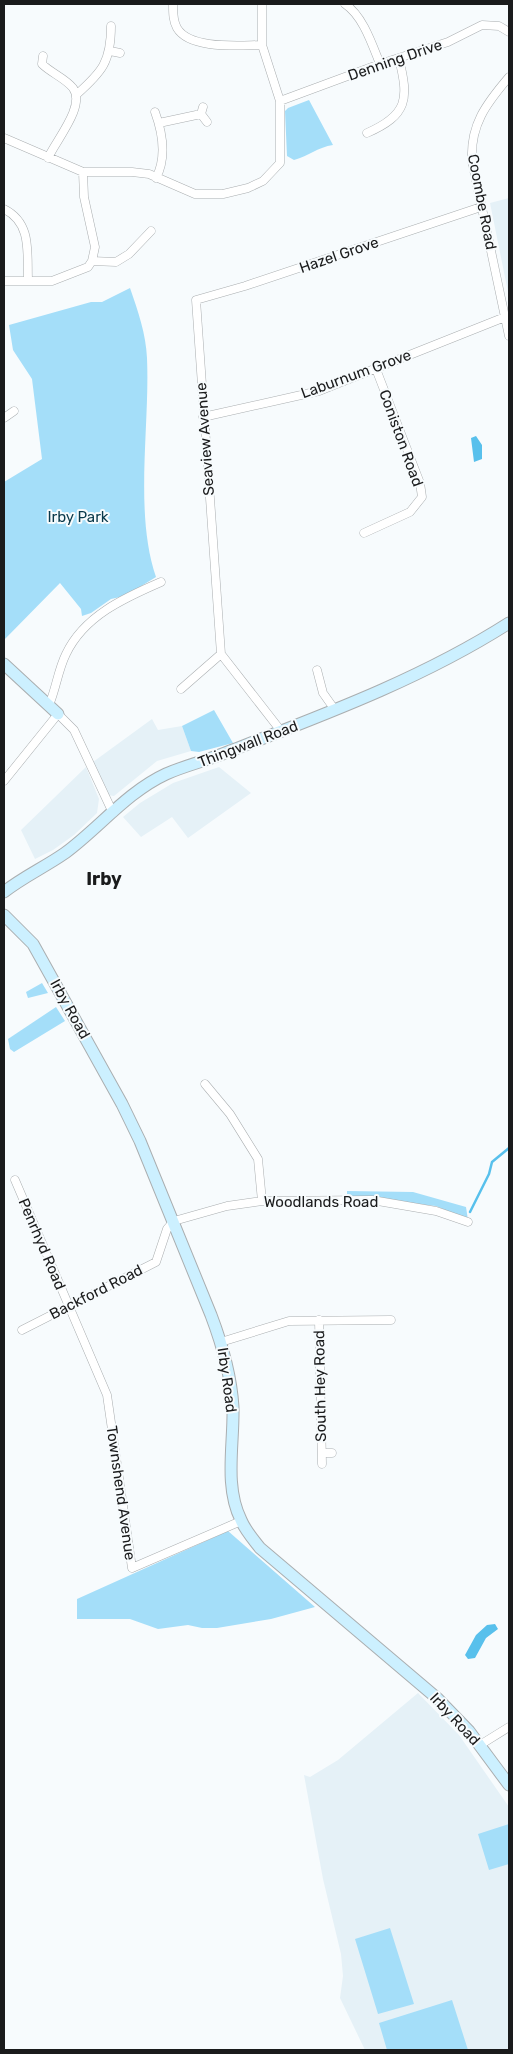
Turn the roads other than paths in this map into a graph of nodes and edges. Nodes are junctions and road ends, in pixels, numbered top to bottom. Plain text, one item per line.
1 (262, 4) edge
2 (172, 5) dead end
3 (350, 5) edge
4 (111, 26) dead end
5 (509, 32) edge
6 (262, 45) junction
7 (110, 51) junction
8 (120, 53) dead end
9 (399, 59) junction
10 (380, 64) junction
11 (32, 67) dead end
12 (509, 77) edge
13 (76, 95) junction
14 (280, 101) junction
15 (155, 112) dead end
16 (207, 122) dead end
17 (159, 123) junction
18 (367, 133) dead end
19 (4, 138) edge
20 (48, 158) junction
21 (83, 172) junction
22 (156, 178) junction
23 (481, 207) junction
24 (4, 208) edge
25 (152, 231) dead end
26 (92, 261) junction
27 (28, 280) junction
28 (4, 281) edge
29 (196, 300) joint
30 (505, 316) junction
31 (509, 336) edge
32 (376, 369) junction
33 (14, 411) dead end
34 (203, 417) junction
35 (4, 418) edge
36 (364, 533) dead end
37 (161, 582) dead end
38 (509, 624) edge
39 (221, 654) junction
40 (4, 664) edge
41 (316, 670) dead end
42 (181, 689) dead end
43 (49, 705) junction
44 (335, 710) junction
45 (58, 714) junction
46 (282, 731) junction
47 (4, 781) edge
48 (113, 813) junction
49 (4, 892) edge
50 (4, 915) edge
51 (205, 1084) dead end
52 (15, 1180) dead end
53 (262, 1201) junction
54 (174, 1221) junction
55 (468, 1222) dead end
56 (68, 1307) junction
57 (319, 1320) junction
58 (391, 1320) dead end
59 (22, 1330) dead end
60 (221, 1342) junction
61 (322, 1452) junction
62 (332, 1452) dead end
63 (322, 1464) dead end
64 (241, 1521) junction
65 (509, 1727) edge
66 (480, 1745) junction
67 (509, 1785) edge

1 - 6 street
2 - 6 street
3 - 10 street
4 - 7 street
5 - 9 street, Denning Drive
6 - 14 street
7 - 8 street
7 - 13 street
9 - 10 street, Denning Drive
9 - 18 street
10 - 14 street, Denning Drive
11 - 13 street
12 - 23 street, Coombe Road
13 - 20 street
14 - 22 street
15 - 17 street
16 - 17 street
17 - 22 street
19 - 20 street
20 - 21 street
21 - 22 street
21 - 26 street
23 - 29 street, Hazel Grove
23 - 30 street, Coombe Road
24 - 27 street
25 - 26 street
26 - 27 street
27 - 28 street
29 - 34 street, Seaview Avenue
30 - 31 street, Coombe Road
30 - 32 street, Laburnum Grove
32 - 34 street, Laburnum Grove
32 - 36 street, Coniston Road
33 - 35 street
34 - 39 street, Seaview Avenue
37 - 43 street
38 - 44 street, Thingwall Road
39 - 42 street
39 - 46 street
40 - 43 street
41 - 44 street
43 - 45 street
44 - 46 street, Thingwall Road
45 - 47 street
45 - 48 street
46 - 48 street, Thingwall Road
48 - 49 street, Thingwall Road
50 - 54 street, Irby Road
51 - 53 street
52 - 56 street, Penrhyd Road
53 - 54 street, Woodlands Road
53 - 55 street, Woodlands Road
54 - 56 street, Backford Road
54 - 60 street, Irby Road
56 - 59 street, Backford Road
56 - 64 street, Townshend Avenue
57 - 58 street
57 - 60 street
57 - 61 street, South Hey Road
60 - 64 street, Irby Road
61 - 62 street, South Hey Road
61 - 63 street, South Hey Road
64 - 66 street, Irby Road
65 - 66 street
66 - 67 street, Irby Road

